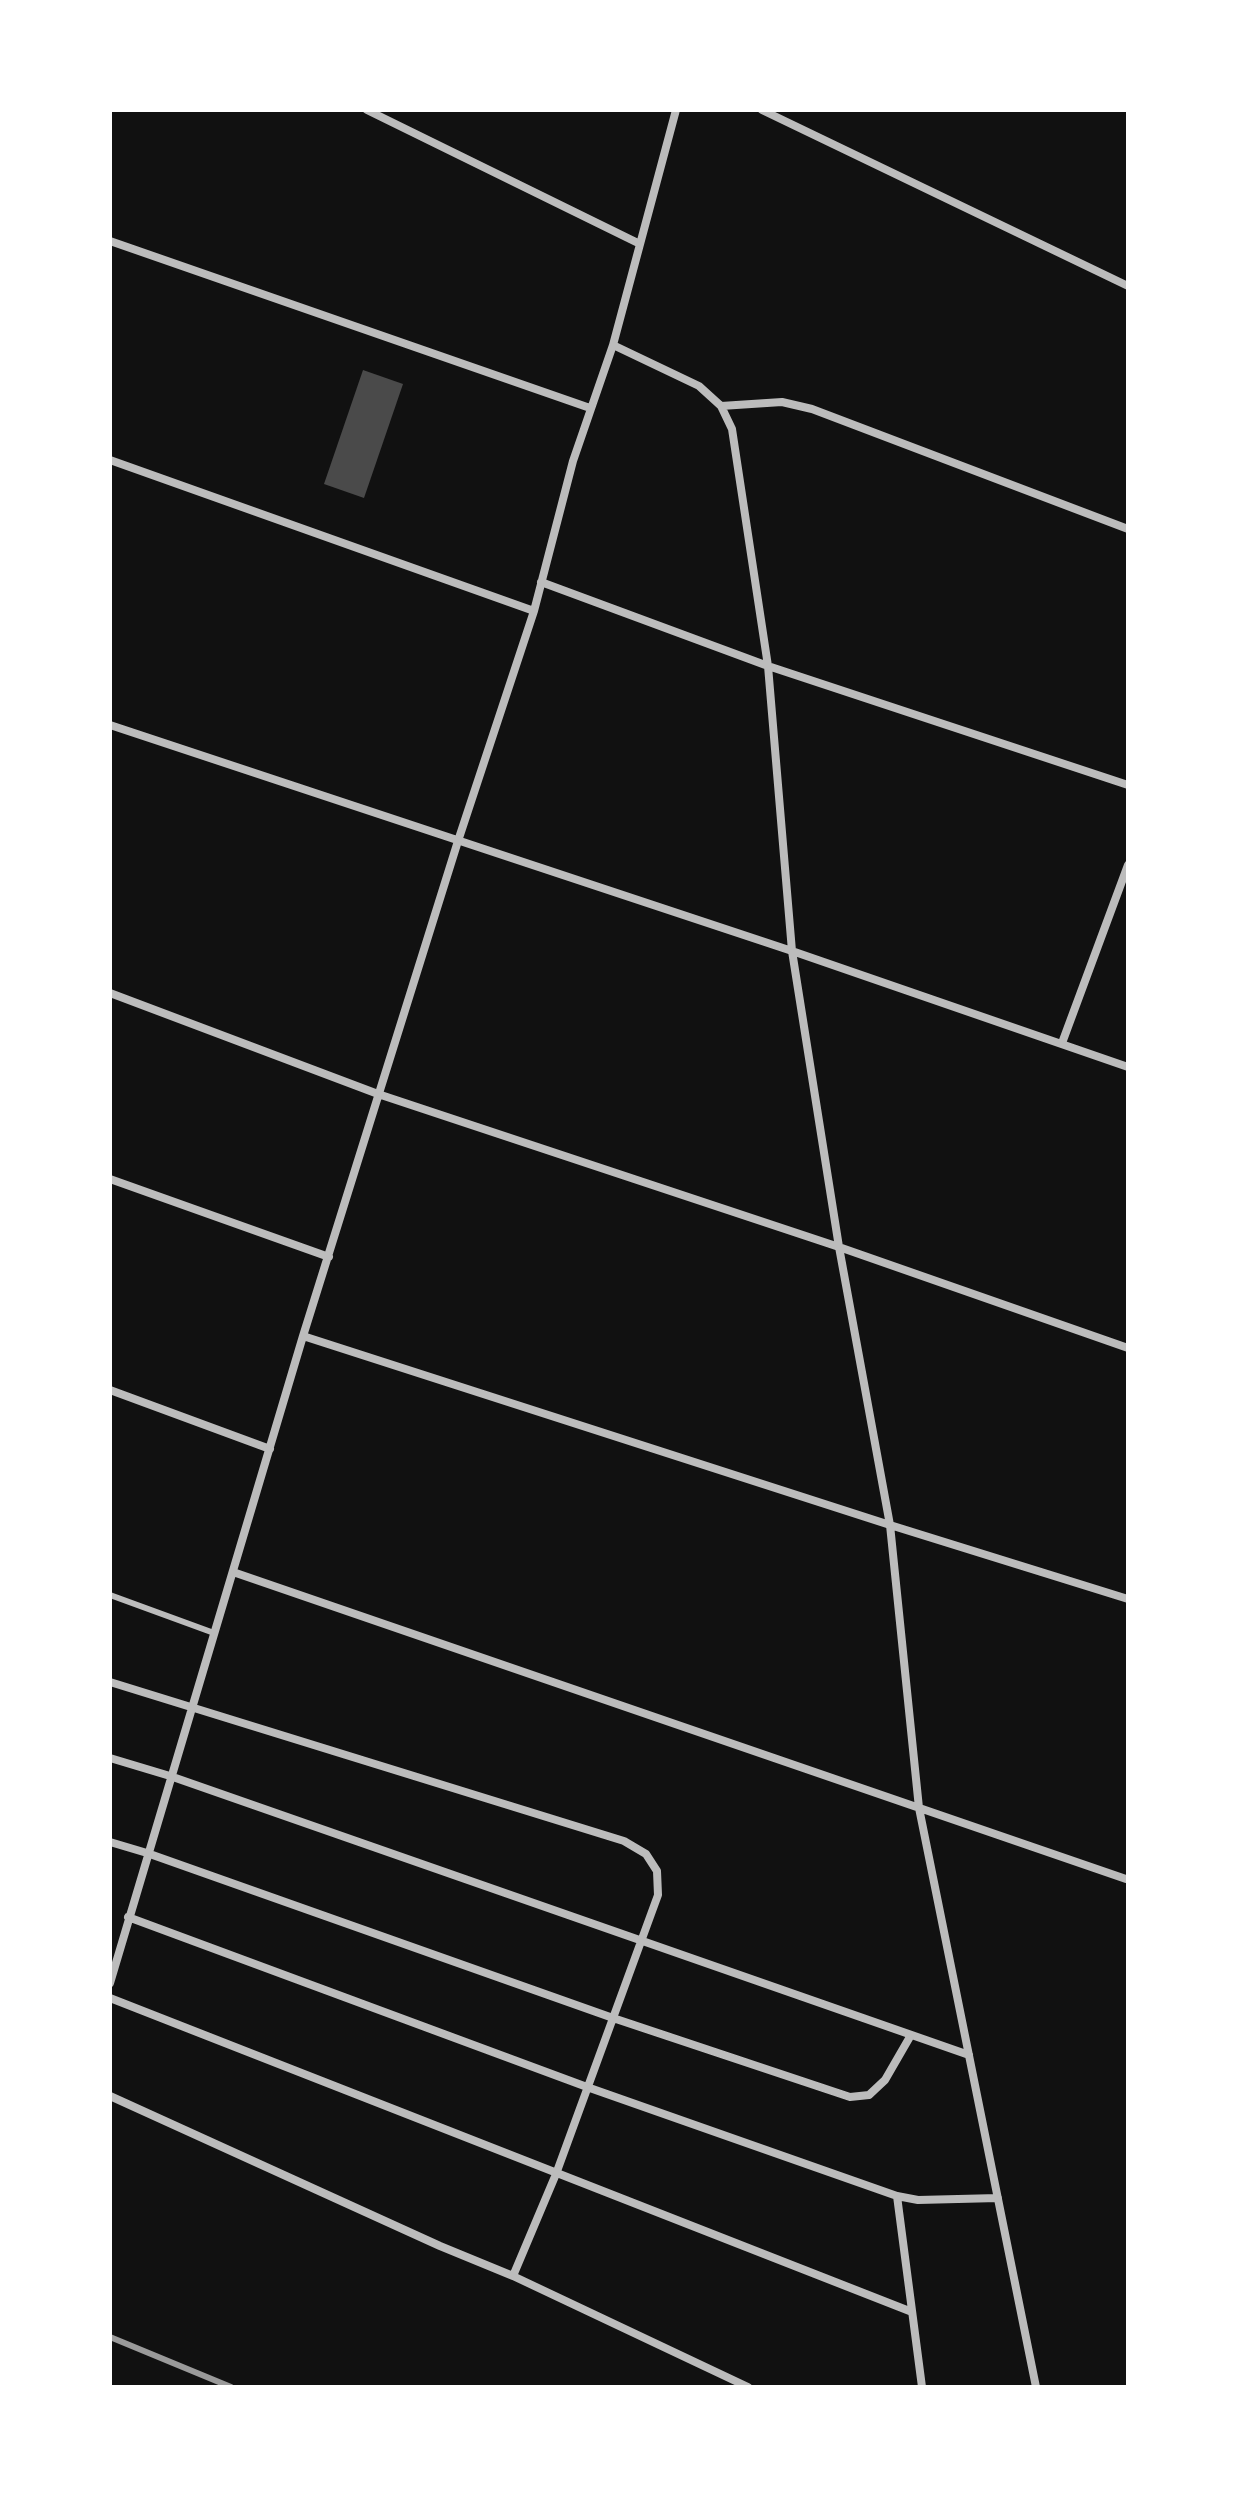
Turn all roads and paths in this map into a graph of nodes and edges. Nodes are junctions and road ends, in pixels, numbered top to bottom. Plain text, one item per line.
1 (367, 110) edge
2 (676, 110) edge
3 (762, 110) edge
4 (110, 241) edge
5 (640, 244) junction
6 (1128, 286) edge
7 (613, 345) junction
8 (721, 406) junction
9 (590, 408) junction
10 (110, 460) edge
11 (1128, 529) edge
12 (541, 582) junction
13 (534, 611) junction
14 (768, 666) junction
15 (110, 725) edge
16 (1128, 785) edge
17 (458, 841) junction
18 (1128, 865) edge
19 (792, 951) junction
20 (110, 993) edge
21 (1062, 1043) junction
22 (1128, 1067) edge
23 (378, 1094) junction
24 (110, 1179) edge
25 (839, 1247) junction
26 (329, 1257) junction
27 (303, 1336) junction
28 (1128, 1348) edge
29 (110, 1390) edge
30 (270, 1449) junction
31 (890, 1525) junction
32 (233, 1572) junction
33 (110, 1595) edge
34 (1128, 1599) edge
35 (214, 1633) junction
36 (110, 1682) edge
37 (192, 1706) junction
38 (110, 1758) edge
39 (170, 1776) junction
40 (919, 1808) junction
41 (110, 1842) edge
42 (147, 1853) junction
43 (1126, 1879) edge
44 (128, 1917) junction
45 (110, 1938) edge
46 (122, 1941) junction
47 (641, 1941) junction
48 (110, 1983) edge
49 (110, 1998) edge
50 (613, 2018) junction
51 (911, 2035) junction
52 (969, 2055) junction
53 (587, 2087) junction
54 (110, 2096) edge
55 (556, 2174) junction
56 (897, 2196) junction
57 (998, 2198) junction
58 (513, 2276) junction
59 (912, 2312) junction
60 (748, 2387) edge
61 (922, 2387) edge
62 (1036, 2387) edge

1 - 5 street
2 - 5 street
3 - 6 street
4 - 9 street
5 - 7 street
7 - 8 street
7 - 9 street
8 - 11 street
8 - 14 street
9 - 12 street
10 - 13 street
12 - 13 street
12 - 14 street
13 - 17 street
14 - 16 street
14 - 19 street
15 - 17 street
17 - 19 street
17 - 23 street
18 - 21 street
19 - 21 street
19 - 25 street
20 - 23 street
21 - 22 street
23 - 25 street
23 - 26 street
24 - 26 street
25 - 28 street
25 - 31 street
26 - 27 street
27 - 30 street
27 - 31 street
29 - 30 street
30 - 32 street
31 - 34 street
31 - 40 street
32 - 35 street
32 - 40 street
33 - 35 lane
35 - 37 street
36 - 37 street
37 - 39 street
37 - 47 street
38 - 39 street
39 - 42 street
39 - 47 street
40 - 43 street
40 - 52 street
41 - 42 street
42 - 44 street
42 - 50 street
44 - 46 street
44 - 53 street
45 - 46 street
46 - 48 street
47 - 50 street
47 - 51 street
49 - 55 street
50 - 51 street
50 - 53 street
51 - 52 street
52 - 57 street
53 - 55 street
53 - 56 street
54 - 58 street
55 - 58 street
55 - 59 street
56 - 57 street
56 - 59 street
57 - 62 street
58 - 60 street
59 - 61 street

